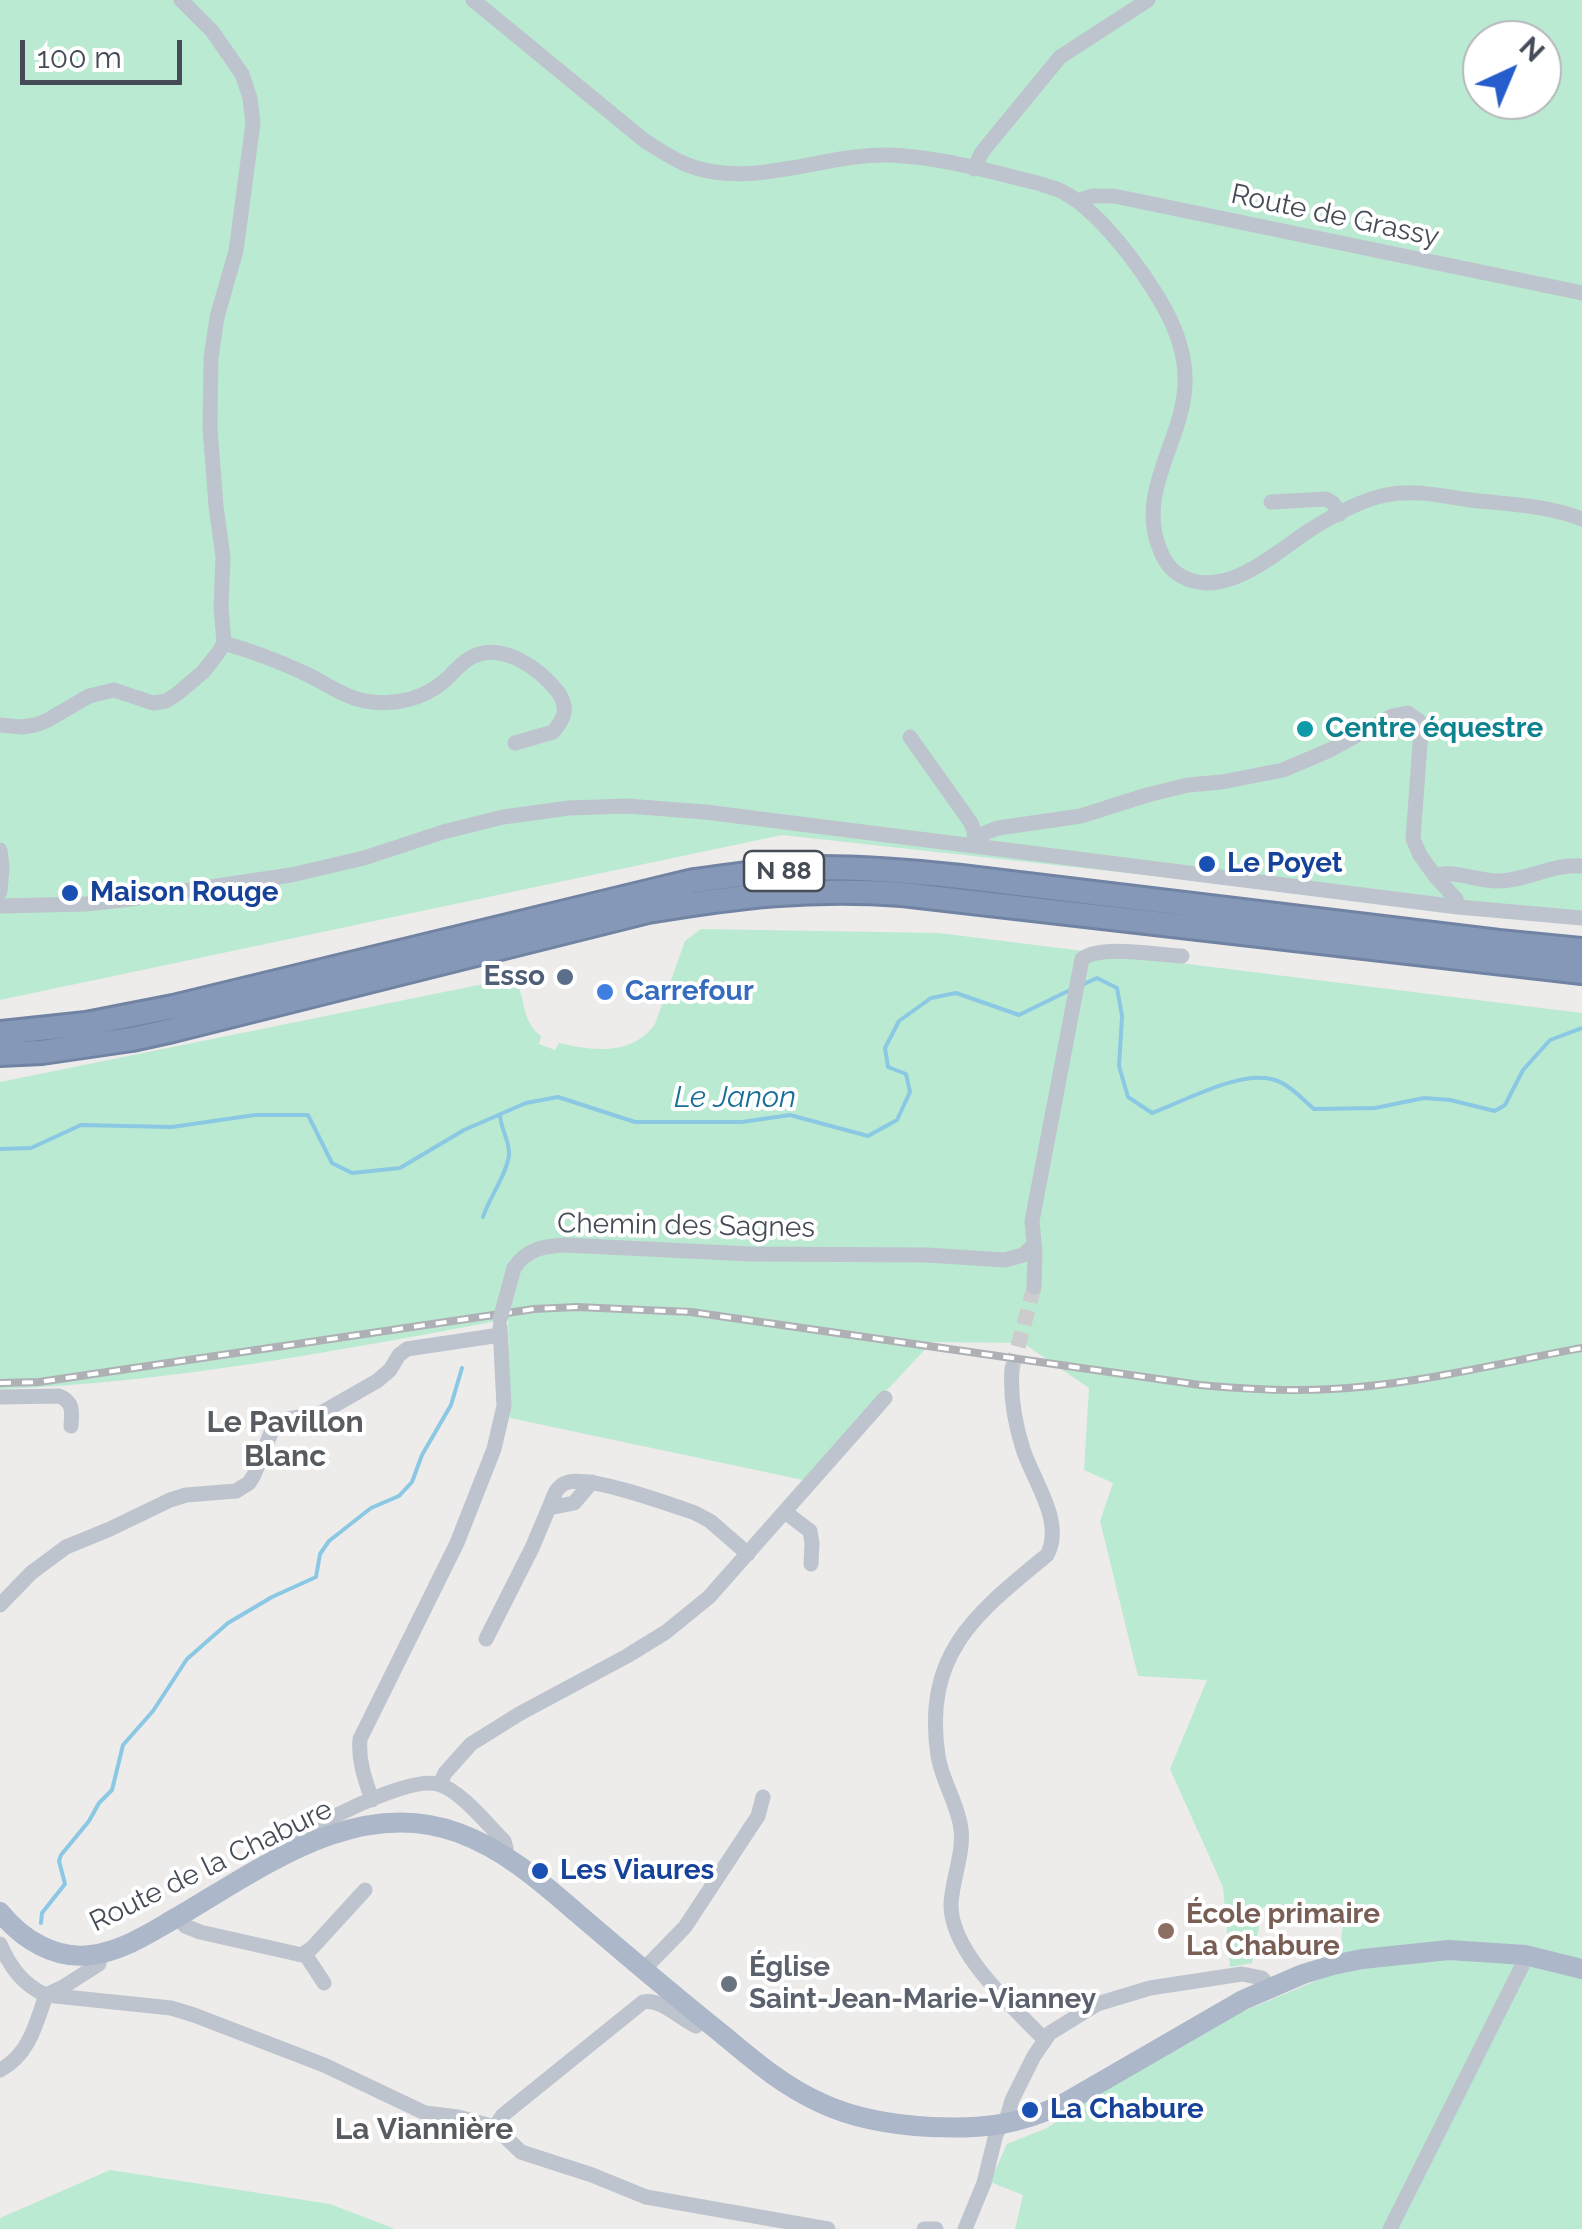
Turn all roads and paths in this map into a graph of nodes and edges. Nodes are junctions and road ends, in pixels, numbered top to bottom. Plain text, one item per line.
1 (180, 0) edge
2 (473, 0) edge
3 (1148, 0) edge
4 (974, 168) junction
5 (1077, 202) junction
6 (1582, 293) edge
7 (1271, 502) dead end
8 (1340, 514) junction
9 (1582, 519) edge
10 (224, 642) junction
11 (0, 725) edge
12 (910, 736) dead end
13 (515, 744) dead end
14 (976, 843) junction
15 (0, 850) edge
16 (1582, 866) edge
17 (1435, 876) junction
18 (0, 892) edge
19 (0, 906) edge
20 (1458, 906) junction
21 (1582, 918) edge
22 (1582, 950) edge
23 (1182, 956) dead end
24 (1582, 972) edge
25 (0, 1033) edge
26 (0, 1054) edge
27 (1034, 1245) junction
28 (1034, 1287) tunnel mouth
29 (500, 1327) junction
30 (1012, 1369) tunnel mouth
31 (0, 1397) edge
32 (885, 1398) dead end
33 (71, 1426) dead end
34 (785, 1512) junction
35 (748, 1554) junction
36 (811, 1564) dead end
37 (0, 1606) edge
38 (486, 1639) dead end
39 (440, 1784) junction
40 (764, 1797) dead end
41 (372, 1800) junction
42 (504, 1854) junction
43 (280, 1858) junction
44 (364, 1890) dead end
45 (1, 1916) edge
46 (179, 1916) junction
47 (0, 1944) edge
48 (100, 1954) junction
49 (305, 1954) junction
50 (1525, 1956) junction
51 (644, 1970) junction
52 (1582, 1970) edge
53 (324, 1983) dead end
54 (1270, 1988) junction
55 (46, 1995) junction
56 (703, 2020) junction
57 (1044, 2039) junction
58 (0, 2070) edge
59 (1002, 2125) junction
60 (495, 2127) junction
61 (828, 2229) edge
62 (924, 2229) edge
63 (936, 2229) edge
64 (966, 2229) edge
65 (1390, 2229) edge

1 - 10 street
2 - 4 street
3 - 4 street
4 - 5 street
5 - 6 street, Route de Grassy
5 - 8 street
7 - 8 street
8 - 9 street
10 - 11 street
10 - 13 street
12 - 14 street
14 - 17 street
14 - 19 street
14 - 20 street
15 - 18 street
16 - 17 street
17 - 20 street
20 - 21 street
22 - 25 highway, N 88
23 - 27 street
24 - 26 highway, N 88
27 - 28 street
27 - 29 street, Chemin des Sagnes, bridge
29 - 37 street
29 - 41 street, Chemin des Sagnes
30 - 57 street
31 - 33 street
32 - 34 street
34 - 35 street
34 - 36 street
35 - 38 street
35 - 39 street
39 - 41 street
39 - 42 street
40 - 51 street
41 - 43 street
42 - 43 main road, Route de la Chabure
42 - 51 main road, Route de la Chabure
43 - 46 main road, Route de la Chabure
44 - 49 street
45 - 48 main road, Route de la Chabure
46 - 48 main road, Route de la Chabure
46 - 49 street
47 - 55 street
48 - 55 street
49 - 53 street
50 - 52 main road, Route de la Chabure
50 - 54 main road, Route de la Chabure
50 - 65 street
51 - 56 main road, Route de la Chabure
54 - 57 street
54 - 59 main road, Route de la Chabure
55 - 58 street
55 - 60 street
56 - 59 main road, Route de la Chabure
56 - 60 street
57 - 59 street
59 - 64 street
60 - 61 street
62 - 63 street

